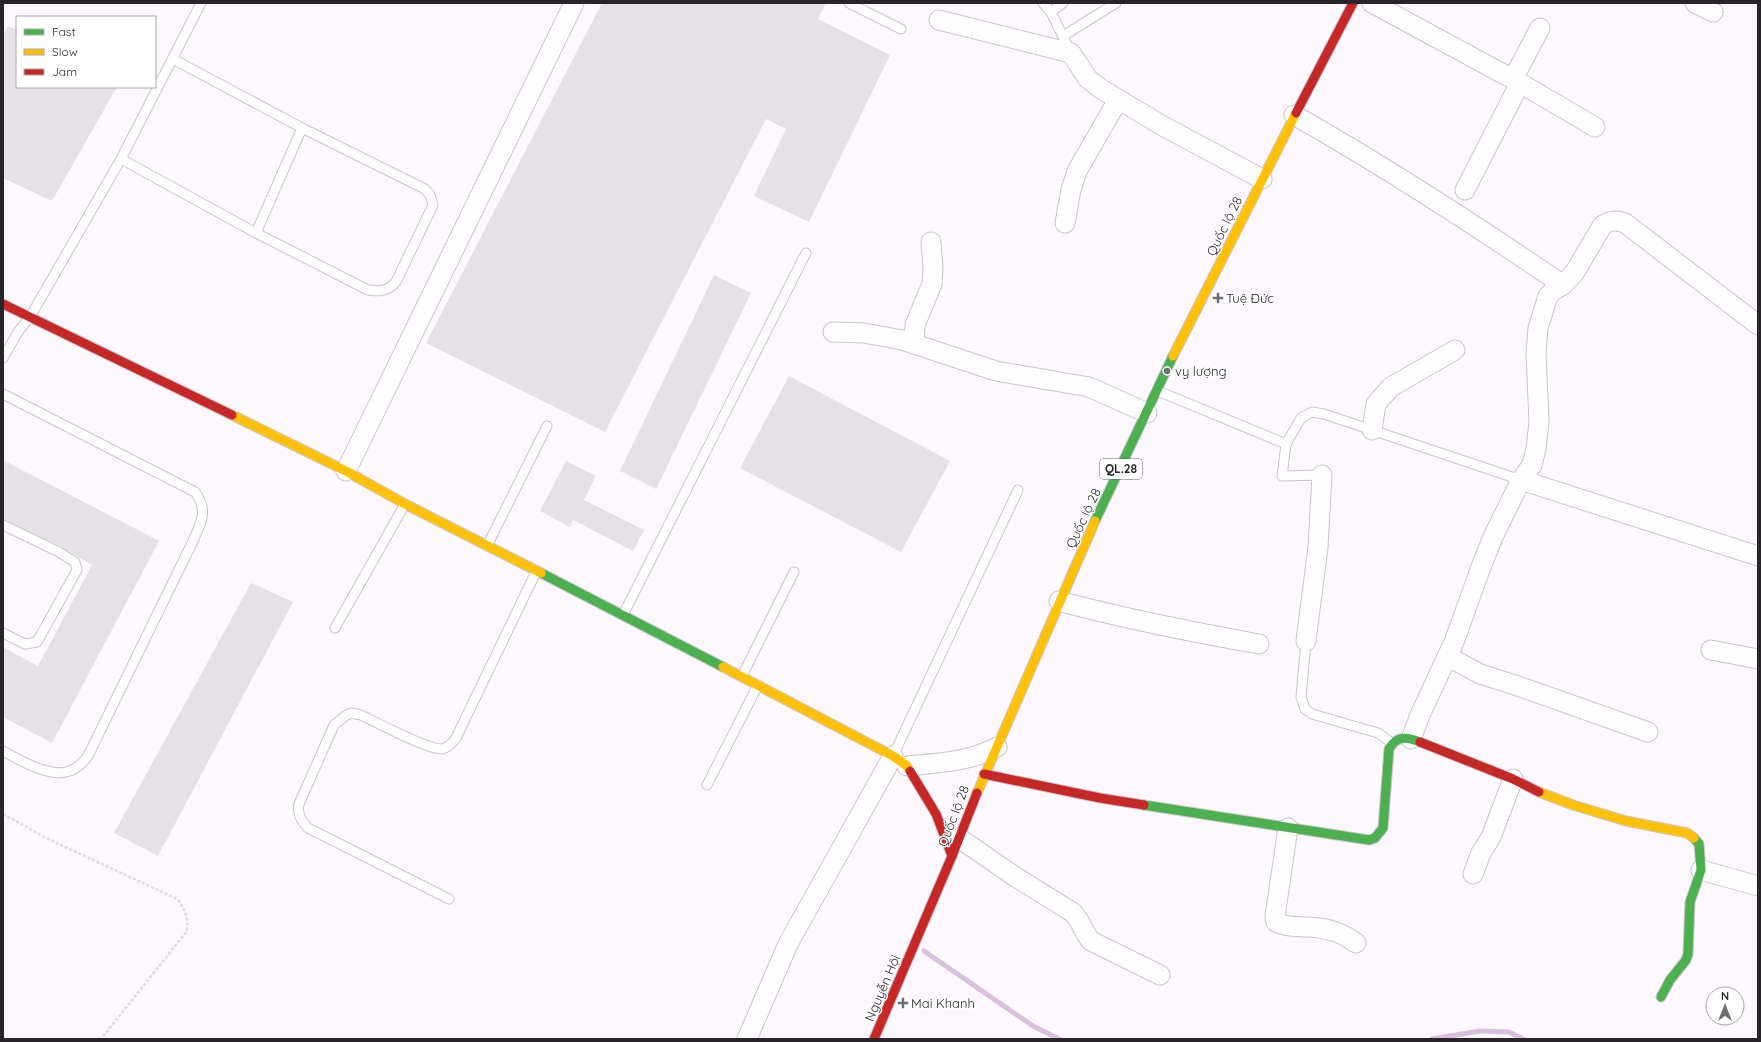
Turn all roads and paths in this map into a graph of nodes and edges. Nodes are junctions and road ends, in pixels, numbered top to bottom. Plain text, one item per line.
1 (201, 3) edge
2 (574, 3) edge
3 (849, 3) edge
4 (1043, 3) edge
5 (1063, 3) edge
6 (1116, 3) edge
7 (1353, 3) edge
8 (1372, 3) edge
9 (1696, 3) edge
10 (1051, 12) junction
11 (1713, 12) dead end
12 (939, 20) dead end
13 (1540, 28) dead end
14 (901, 29) dead end
15 (1067, 44) junction
16 (173, 59) junction
17 (1517, 81) junction
18 (1118, 100) junction
19 (1294, 115) junction
20 (1595, 127) dead end
21 (302, 128) junction
22 (121, 159) junction
23 (1262, 179) junction
24 (1465, 190) dead end
25 (1065, 224) dead end
26 (256, 233) junction
27 (930, 242) dead end
28 (806, 253) dead end
29 (1563, 285) junction
30 (3, 304) edge
31 (30, 316) junction
32 (1758, 325) edge
33 (833, 332) dead end
34 (914, 344) junction
35 (1455, 350) dead end
36 (3, 358) edge
37 (1158, 391) junction
38 (3, 394) edge
39 (1147, 413) junction
40 (547, 426) dead end
41 (1372, 430) junction
42 (1286, 444) junction
43 (346, 471) junction
44 (1322, 475) joint
45 (1521, 480) junction
46 (1018, 490) dead end
47 (405, 504) junction
48 (3, 525) edge
49 (487, 546) junction
50 (1758, 556) edge
51 (536, 572) junction
52 (794, 572) dead end
53 (1059, 601) junction
54 (624, 615) junction
55 (335, 628) dead end
56 (3, 633) edge
57 (1306, 641) joint
58 (1259, 644) dead end
59 (1711, 650) dead end
60 (1447, 656) junction
61 (1758, 659) edge
62 (742, 676) junction
63 (758, 685) junction
64 (1648, 732) dead end
65 (1411, 739) junction
66 (1392, 743) junction
67 (997, 748) junction
68 (3, 752) edge
69 (900, 761) junction
70 (984, 774) junction
71 (1513, 779) junction
72 (707, 785) dead end
73 (3, 814) edge
74 (1288, 828) junction
75 (959, 838) junction
76 (952, 856) junction
77 (1701, 870) junction
78 (1473, 874) dead end
79 (1758, 886) edge
80 (450, 898) dead end
81 (1356, 943) dead end
82 (913, 948) joint
83 (1160, 975) dead end
84 (1660, 997) dead end
85 (101, 1039) edge
86 (747, 1039) edge
87 (874, 1039) edge

1 - 16 lane
2 - 43 street
3 - 14 lane
4 - 10 lane
5 - 10 lane
6 - 15 lane
7 - 19 main road, Quốc lộ 28 / QL.28
8 - 17 street
9 - 11 street
10 - 15 lane
12 - 15 street
13 - 17 street
15 - 18 street
16 - 21 lane
16 - 22 lane
17 - 20 street
17 - 24 street
18 - 23 street
18 - 25 street
19 - 23 main road, Quốc lộ 28 / QL.28
19 - 29 street
21 - 26 lane
21 - 26 lane
22 - 26 lane
22 - 31 lane
23 - 37 main road, Quốc lộ 28 / QL.28
27 - 34 street
28 - 54 lane
29 - 32 street
29 - 45 street
30 - 31 main road
31 - 36 lane
31 - 43 main road
33 - 34 street
34 - 39 street
35 - 41 street
37 - 39 main road, Quốc lộ 28 / QL.28
37 - 42 lane
38 - 68 lane
39 - 53 main road, Quốc lộ 28 / QL.28
40 - 49 lane
41 - 42 lane
41 - 45 lane
42 - 44 lane
43 - 47 main road
44 - 57 street
45 - 50 street
45 - 60 street
46 - 69 lane
47 - 49 main road
47 - 55 lane
48 - 56 lane
49 - 51 main road
51 - 54 main road
51 - 80 lane
52 - 62 lane
53 - 58 street
53 - 67 main road, Quốc lộ 28 / QL.28
54 - 62 main road
57 - 66 lane
59 - 61 street
60 - 64 street
60 - 65 street
62 - 63 main road
63 - 69 main road
63 - 72 lane
65 - 66 main road
65 - 71 main road
66 - 74 main road
67 - 69 street
67 - 70 main road, Quốc lộ 28 / QL.28
69 - 76 main road
69 - 86 street
70 - 74 main road
70 - 75 main road, Quốc lộ 28 / QL.28
71 - 77 main road
71 - 78 street
73 - 85 path
74 - 81 street
75 - 76 main road, Quốc lộ 28 / QL.28
75 - 83 street
76 - 82 main road, Quốc lộ 28 / QL.28
77 - 79 street
77 - 84 main road
82 - 87 main road, Nguyễn Hội / QL.28

